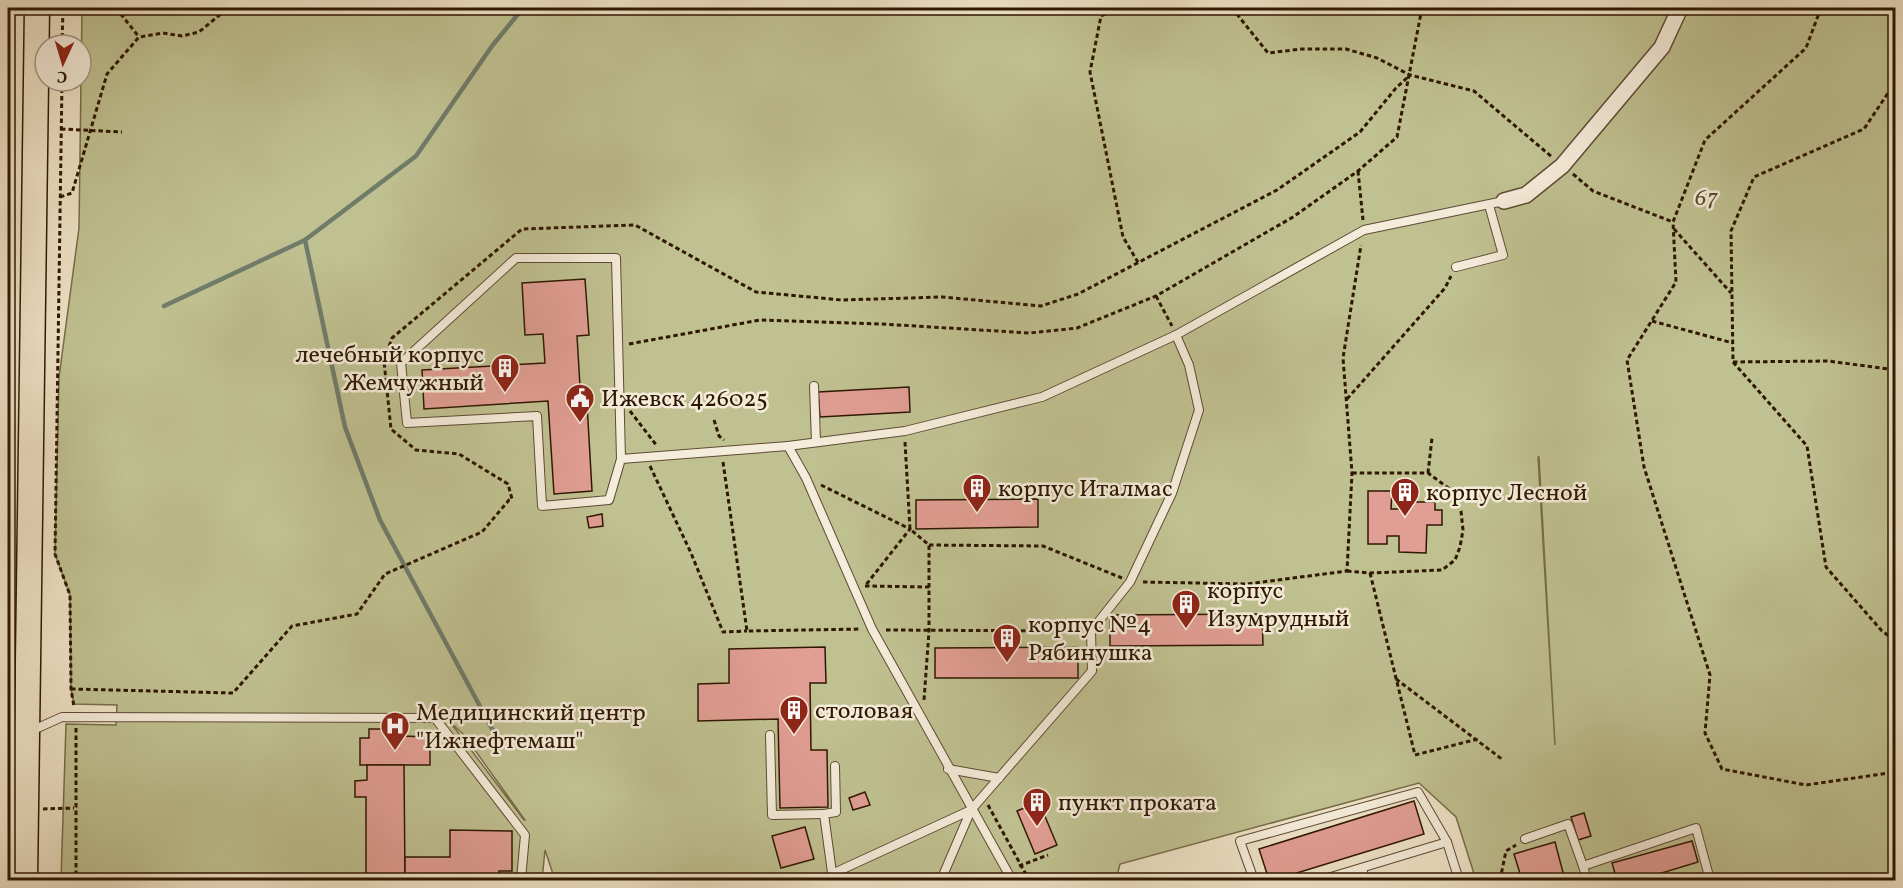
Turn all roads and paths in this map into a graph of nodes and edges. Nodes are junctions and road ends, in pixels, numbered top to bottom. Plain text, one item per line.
1 (38, 8) edge
2 (63, 8) edge
3 (116, 8) edge
4 (228, 8) edge
5 (1119, 8) edge
6 (1232, 8) edge
7 (1422, 8) edge
8 (1680, 8) edge
9 (1821, 8) edge
10 (62, 33) edge
11 (139, 38) junction
12 (1410, 75) junction
13 (1896, 81) edge
14 (62, 93) edge
15 (61, 129) junction
16 (90, 131) junction
17 (122, 132) dead end
18 (1563, 166) junction
19 (1358, 171) junction
20 (60, 197) junction
21 (1504, 201) joint
22 (1489, 205) junction
23 (1673, 222) junction
24 (1674, 228) junction
25 (1364, 230) junction
26 (1138, 264) junction
27 (1456, 267) joint
28 (1732, 295) junction
29 (1156, 296) junction
30 (1652, 321) junction
31 (1176, 335) junction
32 (1733, 343) junction
33 (618, 346) junction
34 (1733, 362) junction
35 (1896, 370) edge
36 (814, 386) dead end
37 (618, 394) junction
38 (1347, 399) junction
39 (714, 420) dead end
40 (905, 431) junction
41 (1432, 438) dead end
42 (816, 442) junction
43 (788, 446) junction
44 (722, 450) junction
45 (734, 450) junction
46 (663, 455) junction
47 (645, 456) junction
48 (621, 459) junction
49 (1353, 472) junction
50 (1428, 473) junction
51 (806, 478) junction
52 (910, 529) junction
53 (929, 545) junction
54 (56, 554) dead end
55 (1347, 571) junction
56 (1370, 573) junction
57 (1130, 582) junction
58 (929, 587) junction
59 (872, 629) junction
60 (747, 631) junction
61 (929, 631) junction
62 (1091, 631) junction
63 (1896, 640) edge
64 (1395, 678) junction
65 (71, 689) dead end
66 (922, 722) junction
67 (17, 733) edge
68 (770, 735) dead end
69 (1478, 739) junction
70 (1503, 759) dead end
71 (835, 766) dead end
72 (948, 770) junction
73 (1896, 771) edge
74 (999, 778) junction
75 (983, 795) junction
76 (971, 810) junction
77 (824, 814) junction
78 (1525, 839) joint
79 (1448, 842) junction
80 (26, 848) junction
81 (1048, 855) dead end
82 (1021, 865) junction
83 (1583, 866) junction
84 (1362, 868) junction
85 (1006, 871) junction
86 (833, 877) edge
87 (25, 880) edge
88 (36, 880) edge
89 (521, 880) edge
90 (941, 880) edge
91 (1011, 880) edge
92 (1029, 880) edge
93 (1254, 880) edge
94 (1321, 880) edge
95 (1365, 880) edge
96 (1459, 880) edge
97 (1500, 880) edge
98 (1587, 880) edge
99 (1710, 880) edge

1 - 67 main road
2 - 10 path
3 - 11 path
4 - 11 path
5 - 26 path
6 - 12 path
7 - 12 path
8 - 18 street
9 - 23 path
11 - 16 path
12 - 18 path
12 - 19 path
12 - 26 path
13 - 28 path
14 - 15 path
15 - 16 path
15 - 20 path
16 - 17 path
16 - 20 path
18 - 21 street
18 - 23 path
19 - 25 path
19 - 29 path
20 - 54 path
21 - 22 lane
22 - 25 lane
22 - 27 lane
23 - 24 path
24 - 28 path
24 - 30 path
25 - 31 lane
25 - 38 path
26 - 65 path
27 - 38 path
28 - 32 path
29 - 31 path
29 - 33 path
30 - 32 path
30 - 73 path
31 - 40 lane
31 - 57 lane
32 - 34 path
33 - 37 lane
33 - 48 lane
34 - 35 path
34 - 63 path
36 - 42 lane
37 - 46 path
37 - 48 lane
38 - 49 path
39 - 45 path
40 - 42 lane
40 - 52 path
41 - 50 path
42 - 43 lane
43 - 45 lane
43 - 51 lane
44 - 45 lane
44 - 46 lane
44 - 60 path
46 - 47 lane
47 - 48 lane
47 - 60 path
49 - 50 path
49 - 55 path
50 - 56 path
51 - 52 path
51 - 59 lane
52 - 53 path
52 - 58 path
53 - 57 path
53 - 58 path
55 - 56 path
55 - 57 path
56 - 64 path
57 - 62 lane
58 - 61 path
59 - 60 path
59 - 61 path
59 - 66 lane
61 - 62 path
61 - 66 path
62 - 74 lane
64 - 69 path
64 - 69 path
66 - 72 lane
67 - 80 main road
67 - 89 lane
68 - 77 lane
69 - 70 path
71 - 77 lane
72 - 74 lane
72 - 76 lane
74 - 75 lane
75 - 76 lane
75 - 82 path
76 - 85 lane
76 - 86 lane
76 - 90 lane
77 - 86 lane
78 - 83 lane
78 - 97 path
79 - 84 lane
79 - 93 lane
79 - 96 lane
80 - 87 main road
80 - 88 street
81 - 82 path
82 - 85 path
82 - 92 path
83 - 98 lane
83 - 99 lane
84 - 94 lane
84 - 95 lane
85 - 91 lane

